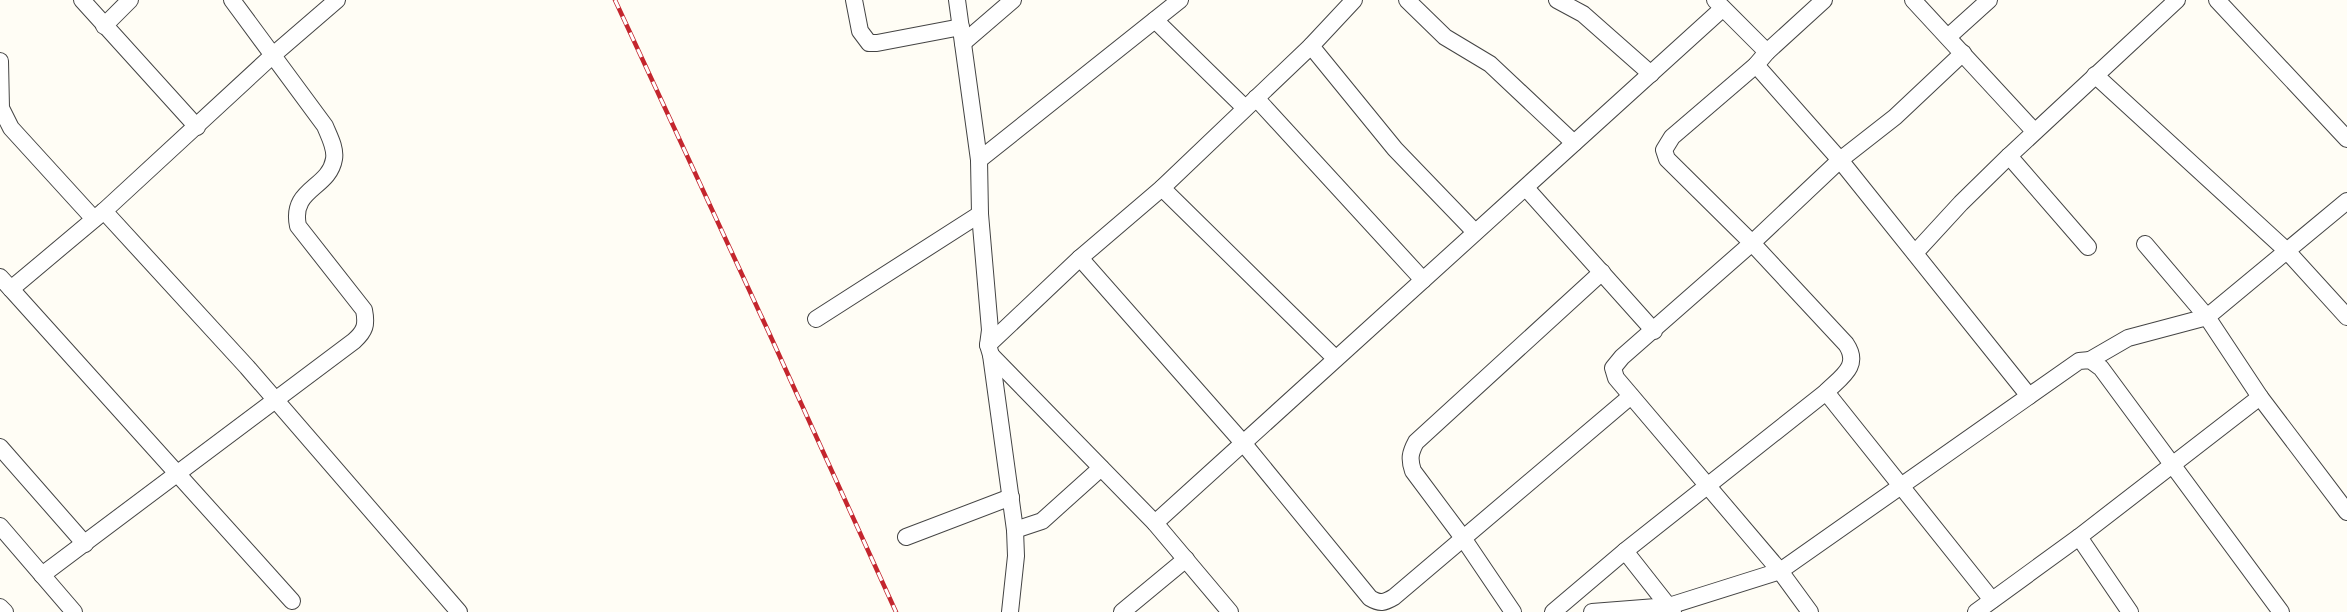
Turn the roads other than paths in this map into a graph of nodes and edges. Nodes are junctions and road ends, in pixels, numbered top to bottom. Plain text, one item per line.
1 (82, 0) edge
2 (130, 0) edge
3 (232, 0) edge
4 (337, 0) edge
5 (854, 0) edge
6 (957, 0) edge
7 (1013, 0) edge
8 (1180, 0) edge
9 (1354, 0) edge
10 (1407, 0) edge
11 (1557, 0) edge
12 (1824, 0) edge
13 (1912, 0) edge
14 (1989, 0) edge
15 (2177, 0) edge
16 (2216, 0) edge
17 (1718, 4) edge
18 (1155, 20) junction
19 (104, 26) junction
20 (961, 27) junction
21 (1948, 37) junction
22 (963, 43) junction
23 (1311, 46) junction
24 (1766, 52) junction
25 (1963, 53) junction
26 (272, 56) junction
27 (0, 61) edge
28 (1756, 65) junction
29 (1651, 74) junction
30 (2095, 75) junction
31 (1251, 103) junction
32 (197, 127) junction
33 (2034, 131) junction
34 (2347, 139) edge
35 (1574, 143) junction
36 (2009, 156) junction
37 (979, 160) junction
38 (1840, 160) junction
39 (1162, 188) junction
40 (1526, 188) junction
41 (2347, 201) edge
42 (980, 214) junction
43 (99, 215) junction
44 (1476, 232) junction
45 (1752, 243) junction
46 (2145, 244) dead end
47 (2088, 247) dead end
48 (2287, 251) junction
49 (1914, 253) junction
50 (1080, 258) junction
51 (1602, 272) junction
52 (0, 277) edge
53 (1422, 280) junction
54 (12, 289) junction
55 (2207, 317) junction
56 (2347, 317) edge
57 (816, 319) dead end
58 (1654, 330) junction
59 (990, 350) junction
60 (1335, 358) junction
61 (2090, 360) junction
62 (1826, 392) junction
63 (1631, 396) junction
64 (2029, 396) junction
65 (2260, 397) junction
66 (276, 401) junction
67 (1244, 444) junction
68 (0, 448) edge
69 (2173, 464) junction
70 (1101, 468) junction
71 (178, 474) junction
72 (1707, 486) junction
73 (1900, 487) junction
74 (1011, 497) junction
75 (2347, 512) edge
76 (1155, 523) junction
77 (0, 526) edge
78 (1015, 530) junction
79 (906, 537) dead end
80 (2078, 537) junction
81 (1462, 538) junction
82 (84, 544) junction
83 (1625, 551) junction
84 (1186, 559) junction
85 (1780, 571) junction
86 (42, 575) junction
87 (1992, 600) junction
88 (292, 601) dead end
89 (0, 607) edge
90 (1671, 609) edge
91 (5, 612) edge
92 (74, 612) edge
93 (459, 612) edge
94 (1010, 612) edge
95 (1122, 612) edge
96 (1230, 612) edge
97 (1513, 612) edge
98 (1553, 612) edge
99 (1592, 612) edge
100 (1810, 612) edge
101 (1976, 612) edge
102 (2130, 612) edge
103 (2281, 612) edge

1 - 19 street
2 - 19 street
3 - 26 street
4 - 26 street
5 - 20 street
6 - 20 street
7 - 22 street
8 - 18 street
9 - 23 street
10 - 35 street
11 - 29 street
12 - 24 street
13 - 21 street
14 - 21 street
15 - 30 street
16 - 34 street
17 - 24 street
17 - 29 street
18 - 31 street
18 - 37 street
19 - 32 street
20 - 22 street
21 - 25 street
22 - 37 street
23 - 31 street
23 - 44 street
24 - 28 street
25 - 33 street
25 - 38 street
26 - 32 street
26 - 66 street
27 - 43 street
28 - 38 street
28 - 45 street
29 - 35 street
30 - 33 street
30 - 48 street
31 - 39 street
31 - 53 street
32 - 43 street
33 - 36 street
35 - 40 street
36 - 47 street
36 - 49 street
37 - 42 street
38 - 45 street
38 - 49 street
39 - 50 street
39 - 60 street
40 - 44 street
40 - 51 street
41 - 48 street
42 - 57 street
42 - 59 street
43 - 54 street
43 - 66 street
44 - 53 street
45 - 58 street
45 - 62 street
46 - 55 street
48 - 55 street
48 - 56 street
49 - 64 street
50 - 59 street
50 - 67 street
51 - 58 street
51 - 81 street
52 - 54 street
53 - 60 street
54 - 71 street
55 - 61 street
55 - 65 street
58 - 63 street
59 - 70 street
59 - 74 street
60 - 67 street
61 - 64 street
61 - 69 street
62 - 72 street
62 - 73 street
63 - 72 street
63 - 81 street
64 - 73 street
65 - 69 street
65 - 75 street
66 - 71 street
66 - 93 street
67 - 76 street
67 - 81 street
68 - 82 street
69 - 80 street
69 - 103 street
70 - 76 street
70 - 78 street
71 - 82 street
71 - 88 street
72 - 83 street
72 - 85 street
73 - 85 street
73 - 87 street
74 - 78 street
74 - 79 street
76 - 84 street
77 - 86 street
78 - 94 street
80 - 87 street
80 - 102 street
81 - 97 street
82 - 86 street
83 - 90 street
83 - 98 street
84 - 95 street
84 - 96 street
85 - 90 street
85 - 100 street
86 - 92 street
87 - 101 street
89 - 91 street
90 - 99 street

